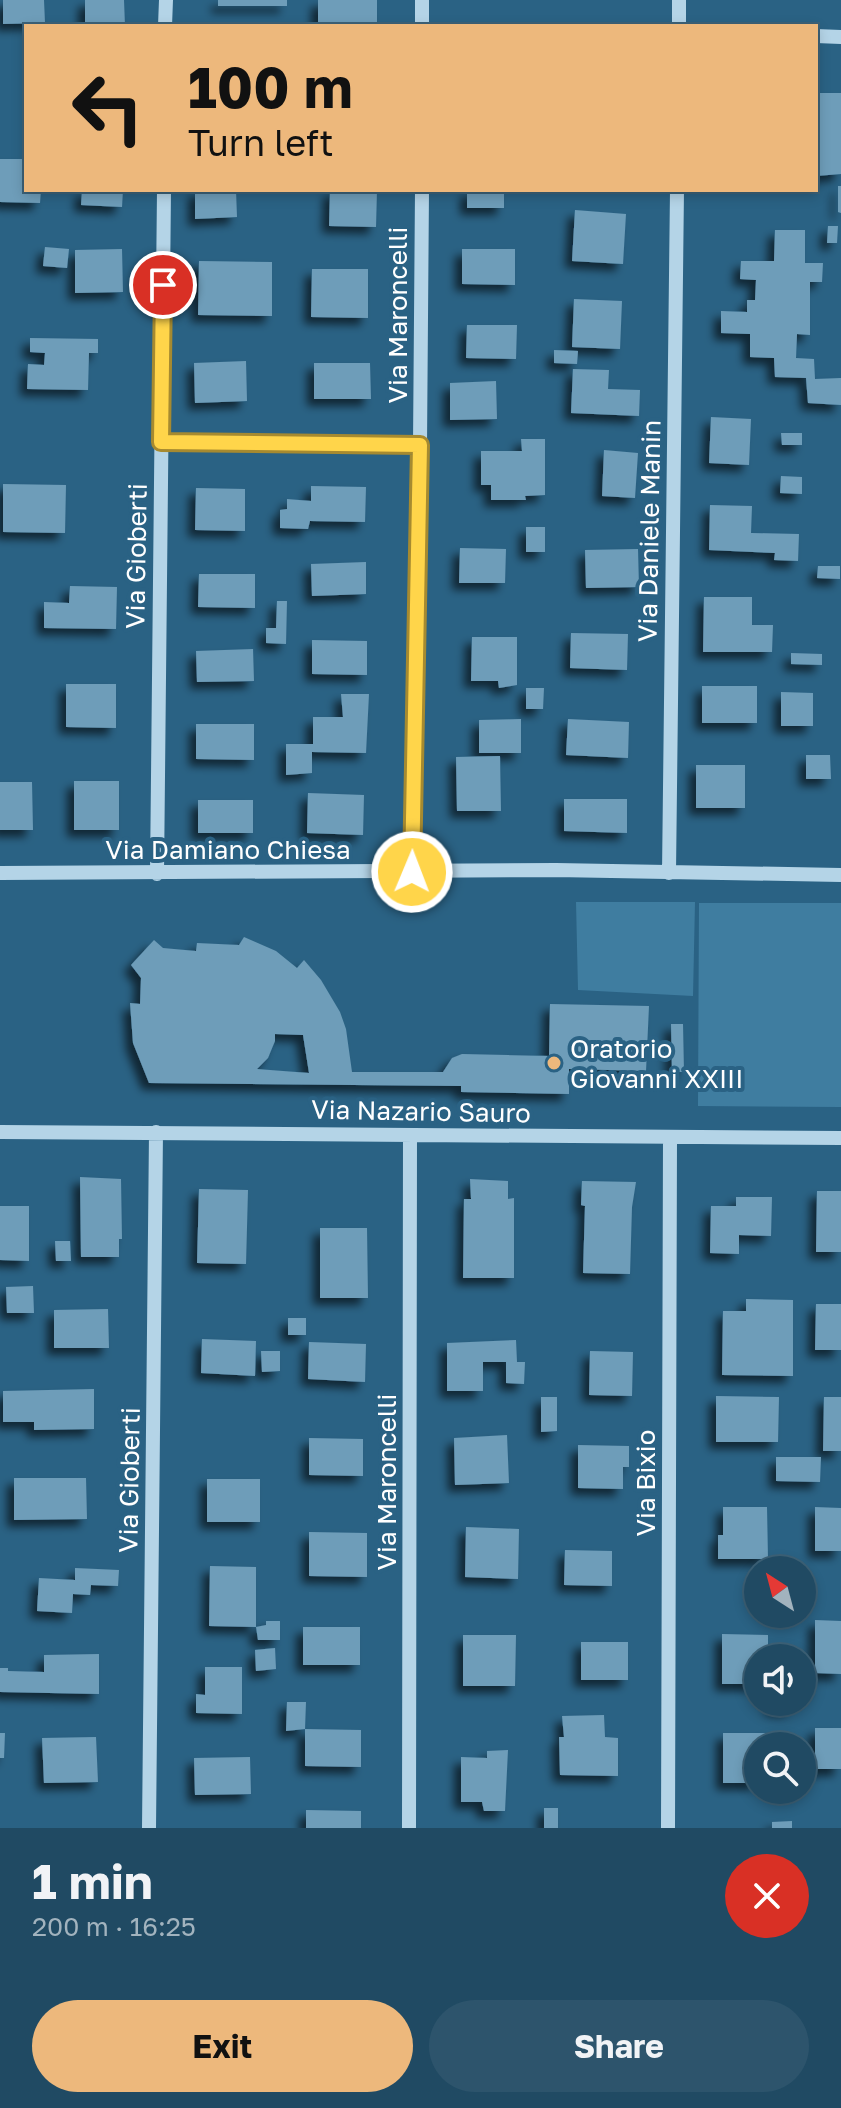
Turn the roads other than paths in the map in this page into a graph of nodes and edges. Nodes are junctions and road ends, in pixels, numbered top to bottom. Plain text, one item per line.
1 (166, 0) edge
2 (422, 0) edge
3 (679, 0) edge
4 (165, 24) edge
5 (422, 24) edge
6 (679, 24) edge
7 (818, 36) edge
8 (841, 37) edge
9 (164, 192) edge
10 (422, 192) edge
11 (677, 192) edge
12 (161, 442) junction
13 (420, 445) junction
14 (412, 872) junction
15 (0, 873) edge
16 (669, 873) junction
17 (157, 874) junction
18 (841, 875) edge
19 (0, 1132) edge
20 (156, 1132) junction
21 (410, 1135) junction
22 (670, 1138) junction
23 (841, 1138) edge
24 (149, 1828) edge
25 (409, 1828) edge
26 (668, 1828) edge

1 - 4 street
2 - 5 street
3 - 6 street
7 - 8 street
9 - 12 street, Via Gioberti
10 - 13 street, Via Maroncelli
11 - 16 street, Via Daniele Manin
12 - 13 street
12 - 17 street, Via Gioberti
13 - 14 street, Via Maroncelli
14 - 16 street, Via Damiano Chiesa
14 - 17 street, Via Damiano Chiesa
15 - 17 street, Via Damiano Chiesa
16 - 18 street, Via Damiano Chiesa
19 - 20 street, Via Nazario Sauro
20 - 21 street, Via Nazario Sauro
20 - 24 street, Via Gioberti
21 - 22 street, Via Nazario Sauro
21 - 25 street, Via Maroncelli
22 - 23 street, Via Nazario Sauro
22 - 26 street, Via Bixio

